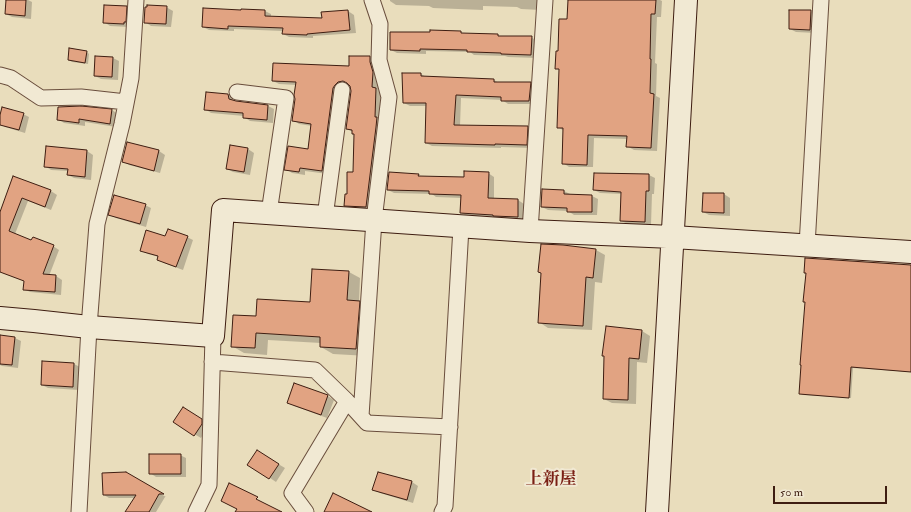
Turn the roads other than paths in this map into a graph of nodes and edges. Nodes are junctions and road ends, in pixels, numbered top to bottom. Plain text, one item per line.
1 (136, 0) edge
2 (372, 0) edge
3 (545, 0) edge
4 (686, 0) edge
5 (821, 0) edge
6 (0, 75) edge
7 (342, 90) dead end
8 (237, 92) dead end
9 (126, 102) junction
10 (269, 213) junction
11 (325, 217) junction
12 (374, 220) junction
13 (461, 227) junction
14 (530, 232) junction
15 (673, 238) junction
16 (807, 246) junction
17 (911, 252) edge
18 (0, 318) edge
19 (89, 327) junction
20 (213, 336) junction
21 (212, 362) junction
22 (347, 401) junction
23 (361, 416) junction
24 (450, 426) junction
25 (79, 512) edge
26 (196, 512) edge
27 (306, 512) edge
28 (442, 512) edge
29 (657, 512) edge

1 - 9 street
2 - 12 street
3 - 14 street
4 - 15 street
5 - 16 street
6 - 9 street
7 - 11 street
8 - 10 street
9 - 19 street
10 - 11 street
10 - 20 street
11 - 12 street
12 - 13 street
12 - 23 street
13 - 14 street
13 - 24 street
14 - 15 street
15 - 16 street
15 - 29 street
16 - 17 street
18 - 19 street
19 - 20 street
19 - 25 street
20 - 21 street
21 - 22 street
21 - 26 street
22 - 23 street
22 - 27 street
23 - 24 street
24 - 28 street

